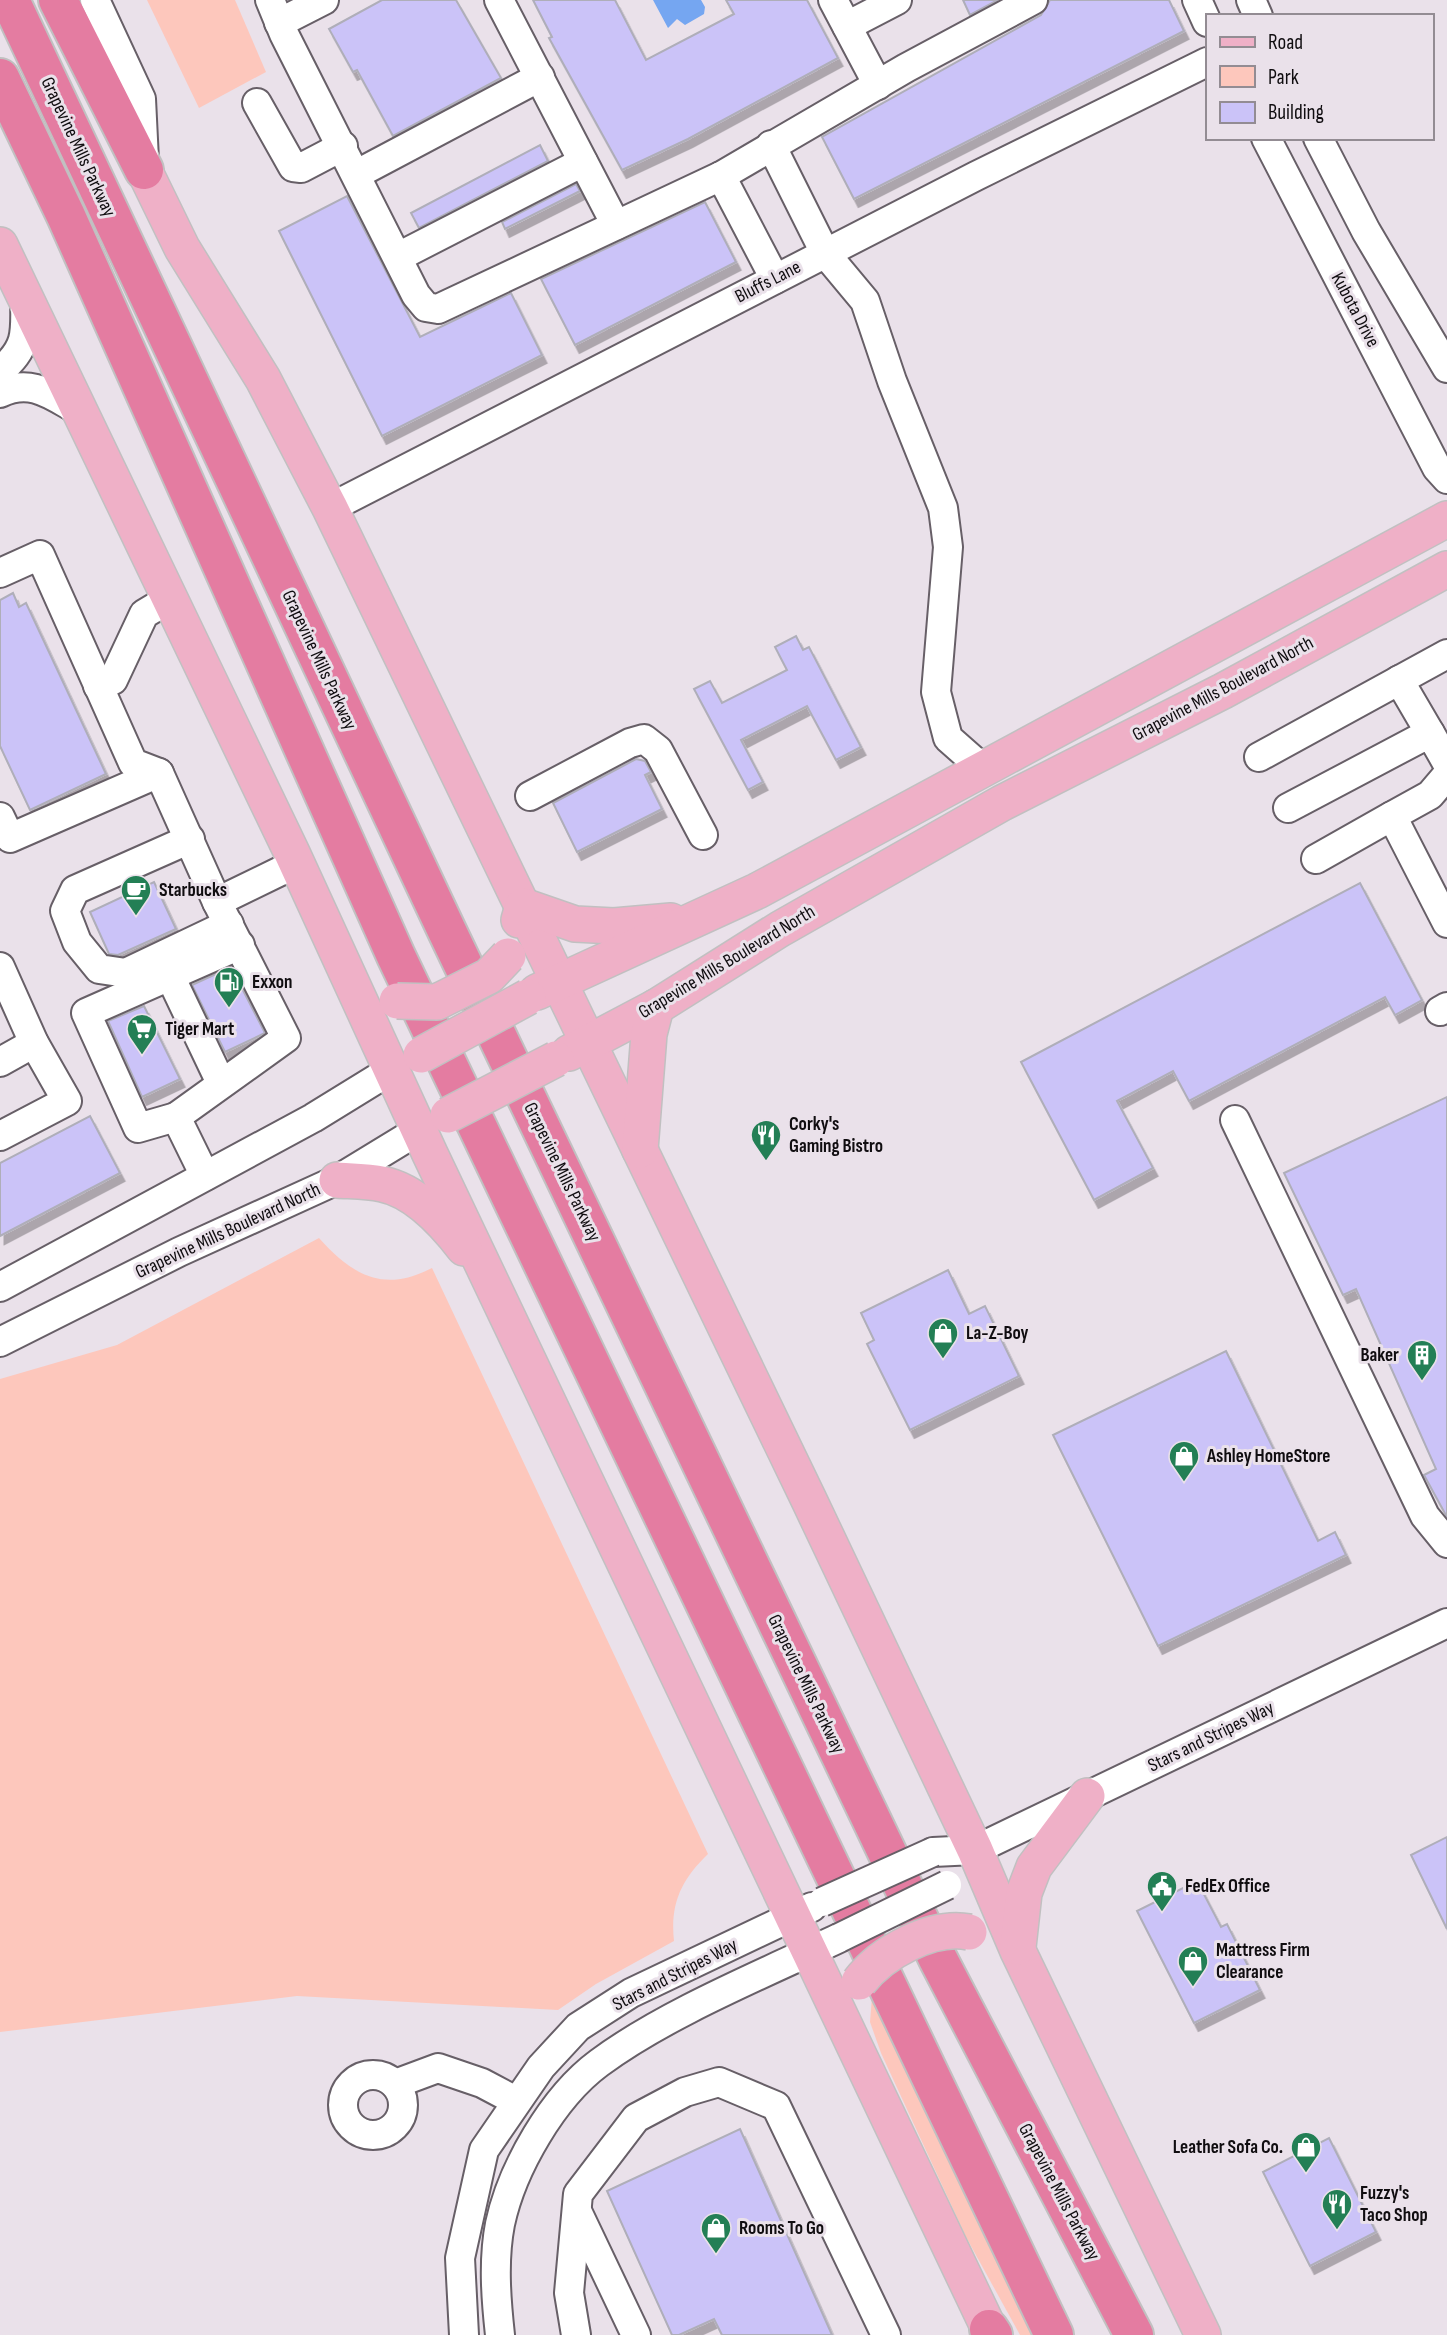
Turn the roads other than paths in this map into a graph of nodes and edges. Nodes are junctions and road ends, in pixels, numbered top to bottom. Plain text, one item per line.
1 (10, 0) edge
2 (58, 0) edge
3 (95, 0) edge
4 (324, 0) edge
5 (499, 0) edge
6 (833, 0) edge
7 (897, 0) edge
8 (1033, 0) edge
9 (1197, 0) edge
10 (275, 11) edge
11 (1206, 20) edge
12 (847, 26) junction
13 (1206, 62) edge
14 (0, 78) edge
15 (540, 78) junction
16 (878, 85) junction
17 (257, 103) dead end
18 (1267, 140) edge
19 (1319, 140) edge
20 (771, 145) junction
21 (343, 146) junction
22 (583, 162) junction
23 (144, 170) junction
24 (357, 174) junction
25 (722, 176) junction
26 (616, 225) junction
27 (0, 245) edge
28 (825, 253) junction
29 (398, 257) junction
30 (775, 279) junction
31 (24, 294) junction
32 (1447, 368) edge
33 (0, 372) edge
34 (0, 393) edge
35 (78, 410) junction
36 (1447, 479) edge
37 (330, 508) junction
38 (1447, 519) edge
39 (1447, 569) edge
40 (0, 573) edge
41 (169, 599) junction
42 (1447, 653) edge
43 (1399, 680) junction
44 (99, 686) junction
45 (1430, 733) junction
46 (1259, 757) dead end
47 (1447, 763) edge
48 (982, 768) junction
49 (159, 773) junction
50 (1447, 775) edge
51 (530, 796) dead end
52 (1002, 803) junction
53 (1288, 808) dead end
54 (1392, 816) junction
55 (0, 817) edge
56 (703, 835) dead end
57 (190, 839) junction
58 (1316, 859) dead end
59 (297, 863) junction
60 (523, 906) junction
61 (695, 919) junction
62 (1447, 923) edge
63 (229, 924) junction
64 (0, 967) edge
65 (349, 974) junction
66 (170, 976) junction
67 (542, 990) junction
68 (656, 1007) junction
69 (34, 1043) junction
70 (588, 1043) junction
71 (0, 1062) edge
72 (406, 1062) junction
73 (221, 1083) junction
74 (176, 1117) junction
75 (1235, 1120) dead end
76 (433, 1122) junction
77 (0, 1136) edge
78 (640, 1150) junction
79 (205, 1176) junction
80 (337, 1180) junction
81 (492, 1286) junction
82 (0, 1287) edge
83 (0, 1342) edge
84 (1447, 1543) edge
85 (1447, 1623) edge
86 (1087, 1796) junction
87 (975, 1850) junction
88 (791, 1917) junction
89 (1018, 1951) junction
90 (808, 1953) junction
91 (841, 2021) junction
92 (395, 2084) dead end
93 (516, 2101) junction
94 (576, 2211) junction
95 (991, 2333) edge
96 (464, 2335) edge
97 (500, 2335) edge
98 (576, 2335) edge
99 (636, 2335) edge
100 (886, 2335) edge
101 (1054, 2335) edge
102 (1134, 2335) edge
103 (1203, 2335) edge

1 - 102 highway, Grapevine Mills Parkway
2 - 23 highway
3 - 23 street
4 - 10 street
5 - 15 street
6 - 12 street
7 - 12 street
8 - 16 street
9 - 11 street
10 - 21 street
12 - 16 street
13 - 28 street, Bluffs Lane
14 - 101 highway
15 - 22 street
15 - 24 street
16 - 20 street
17 - 21 street
18 - 36 street, Kubota Drive
19 - 32 street
20 - 25 street
20 - 28 street
21 - 24 street
22 - 26 street
22 - 29 street
23 - 37 main road
24 - 29 street
25 - 26 street
25 - 30 street
26 - 29 street
27 - 31 main road
28 - 30 street, Bluffs Lane
28 - 48 street
30 - 37 street, Bluffs Lane
31 - 33 street
31 - 35 main road
34 - 35 street
35 - 41 main road
37 - 60 main road
38 - 48 main road
39 - 52 main road, Grapevine Mills Boulevard North
40 - 44 street
41 - 44 street
41 - 59 main road
42 - 43 street
43 - 45 street
43 - 46 street
44 - 49 street
45 - 47 street
45 - 53 street
48 - 52 main road
48 - 61 main road
49 - 55 street
49 - 57 street
50 - 54 street
51 - 56 street
52 - 68 main road, Grapevine Mills Boulevard North
54 - 58 street
54 - 62 street
57 - 63 street
57 - 63 street
59 - 63 street
59 - 65 main road
60 - 61 main road
60 - 65 main road, bridge
60 - 67 main road
61 - 67 main road
63 - 66 street
63 - 73 street
64 - 69 street
65 - 72 main road
66 - 73 street
66 - 74 street
67 - 70 main road
67 - 72 main road, bridge
68 - 70 main road, Grapevine Mills Boulevard North
68 - 78 main road
69 - 71 street
69 - 77 street
70 - 76 main road, Grapevine Mills Boulevard North, bridge
70 - 78 main road
72 - 76 main road
72 - 79 street
73 - 74 street
74 - 79 street
75 - 84 street
76 - 80 street, Grapevine Mills Boulevard North
76 - 81 main road
78 - 87 main road
79 - 82 street
80 - 81 main road
80 - 83 street, Grapevine Mills Boulevard North
81 - 88 main road
85 - 86 street, Stars and Stripes Way
86 - 87 street, Stars and Stripes Way
86 - 89 main road
87 - 88 street, Stars and Stripes Way, bridge
87 - 89 main road
87 - 90 street, Stars and Stripes Way, bridge
88 - 90 main road
88 - 93 street, Stars and Stripes Way
89 - 91 main road, bridge
89 - 103 main road
90 - 91 main road
90 - 97 street, Stars and Stripes Way
91 - 95 main road
92 - 93 street
93 - 96 street, Stars and Stripes Way
94 - 98 street
94 - 99 street
94 - 100 street

